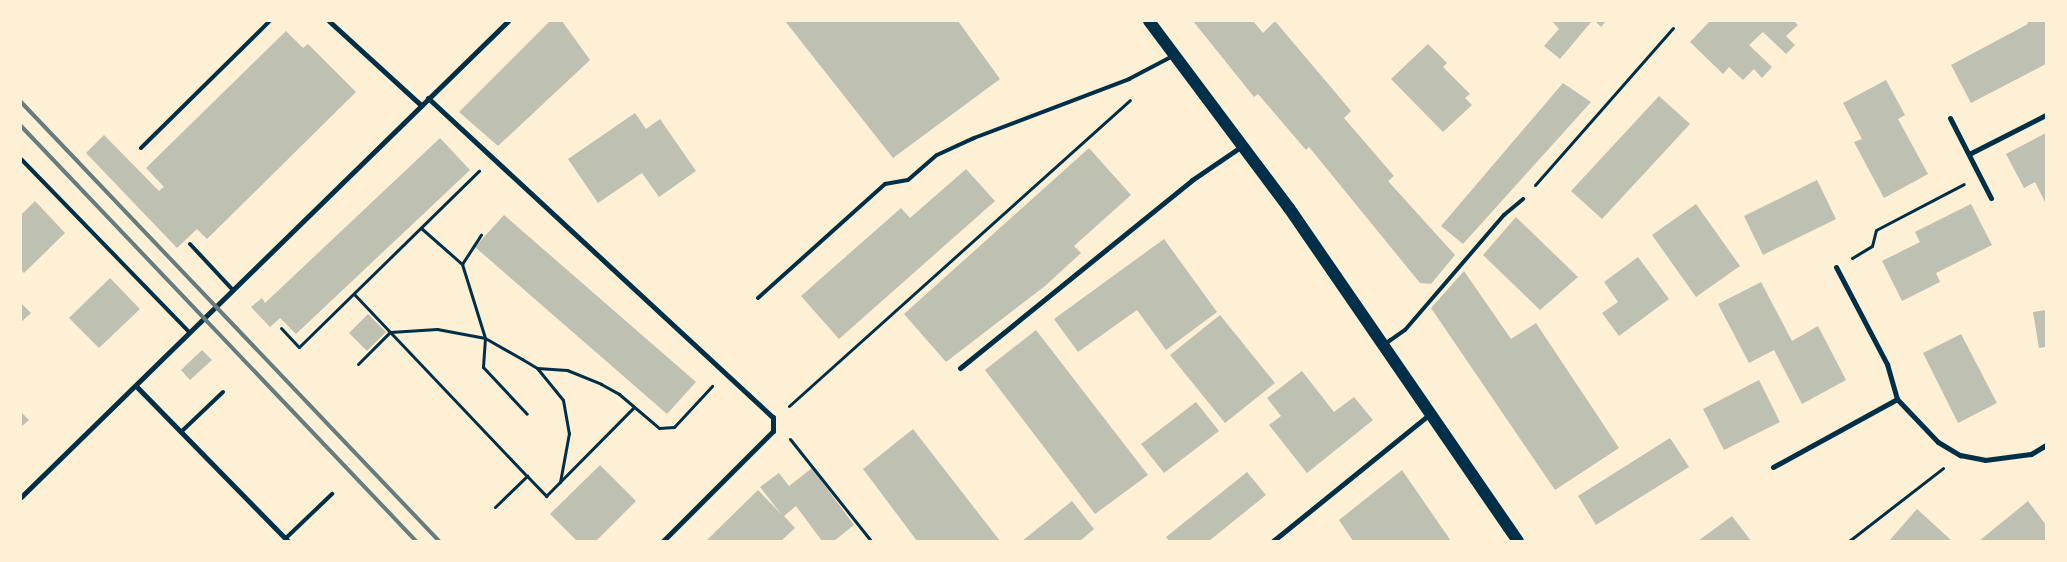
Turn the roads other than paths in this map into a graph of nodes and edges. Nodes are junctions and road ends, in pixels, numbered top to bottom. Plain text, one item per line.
1 (270, 21) edge
2 (329, 21) edge
3 (508, 21) edge
4 (1149, 21) edge
5 (1175, 55) junction
6 (428, 98) junction
7 (421, 105) junction
8 (2046, 115) edge
9 (1950, 118) dead end
10 (1243, 145) junction
11 (141, 148) dead end
12 (1969, 154) junction
13 (21, 159) edge
14 (1991, 198) dead end
15 (1524, 199) road end
16 (190, 244) dead end
17 (1836, 267) road end
18 (232, 289) junction
19 (758, 298) dead end
20 (189, 332) junction
21 (1384, 346) junction
22 (960, 368) dead end
23 (136, 386) junction
24 (223, 392) dead end
25 (1897, 399) junction
26 (1430, 414) junction
27 (181, 432) junction
28 (2046, 445) edge
29 (1773, 467) dead end
30 (332, 494) dead end
31 (21, 496) edge
32 (287, 540) edge
33 (663, 541) edge
34 (1273, 541) edge
35 (1518, 541) edge

1 - 11 lane
2 - 7 street
3 - 6 street
4 - 5 main road
5 - 10 main road
5 - 19 lane
6 - 7 street
6 - 33 street
7 - 18 street
8 - 12 street
9 - 12 street
10 - 21 main road
10 - 22 street
12 - 14 street
13 - 20 lane
15 - 21 lane
16 - 18 lane
17 - 25 street
18 - 20 street
20 - 23 street
21 - 26 main road
23 - 27 street
23 - 31 street
24 - 27 lane
25 - 28 street
25 - 29 street
26 - 34 street
26 - 35 main road
27 - 32 street
30 - 32 lane

